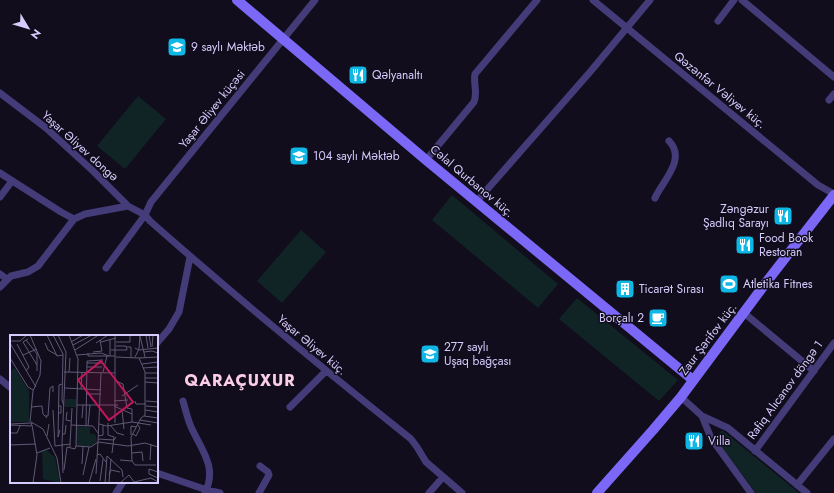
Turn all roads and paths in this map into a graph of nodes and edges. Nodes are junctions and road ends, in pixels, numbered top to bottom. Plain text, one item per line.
1 (237, 0) edge
2 (315, 0) edge
3 (537, 0) edge
4 (593, 0) edge
5 (650, 0) edge
6 (734, 0) edge
7 (742, 0) edge
8 (718, 21) dead end
9 (627, 28) junction
10 (283, 39) junction
11 (834, 77) edge
12 (0, 93) edge
13 (834, 94) edge
14 (829, 100) dead end
15 (669, 142) dead end
16 (426, 160) junction
17 (0, 173) edge
18 (12, 181) junction
19 (834, 195) edge
20 (0, 197) edge
21 (655, 198) dead end
22 (477, 201) junction
23 (128, 206) junction
24 (145, 215) junction
25 (74, 219) junction
26 (190, 257) junction
27 (106, 268) dead end
28 (0, 274) edge
29 (7, 279) junction
30 (0, 287) edge
31 (744, 313) junction
32 (158, 342) edge
33 (834, 343) edge
34 (326, 371) junction
35 (814, 371) junction
36 (0, 379) edge
37 (693, 380) junction
38 (10, 387) edge
39 (681, 397) junction
40 (183, 401) dead end
41 (290, 407) dead end
42 (702, 416) junction
43 (834, 439) edge
44 (755, 451) junction
45 (260, 466) dead end
46 (158, 473) edge
47 (443, 477) junction
48 (122, 483) edge
49 (797, 485) junction
50 (206, 492) edge
51 (116, 493) edge
52 (220, 493) edge
53 (259, 493) edge
54 (429, 493) edge
55 (462, 493) edge
56 (597, 493) edge
57 (751, 493) edge
58 (807, 493) edge

1 - 10 street, Cəlal Qurbanov küç.
2 - 10 street, Yaşar Əliyev küçəsi
3 - 16 street
4 - 9 street, Qəzənfər Vəliyev küç.
5 - 9 street
6 - 8 street
7 - 11 street
9 - 19 street, Qəzənfər Vəliyev küç.
9 - 22 street
10 - 16 street, Cəlal Qurbanov küç.
10 - 24 street, Yaşar Əliyev küçəsi
12 - 23 street, Yaşar Əliyev dongə
13 - 14 street
15 - 21 street
16 - 22 street, Cəlal Qurbanov küç.
17 - 18 street
18 - 20 street
18 - 25 street
19 - 31 street, Zaur Şərifov küç.
22 - 37 street, Cəlal Qurbanov küç.
23 - 24 street, Yaşar Əliyev dongə
23 - 25 street
24 - 26 street, Yaşar Əliyev küç.
24 - 27 street, Yaşar Əliyev küçəsi
25 - 29 street
26 - 32 street
26 - 34 street, Yaşar Əliyev küç.
28 - 29 street
29 - 30 street
31 - 35 street
31 - 37 street, Zaur Şərifov küç.
33 - 35 street, Rafiq Alıcanov döngə 1
34 - 41 street
34 - 47 street, Yaşar Əliyev küç.
35 - 44 street, Rafiq Alıcanov döngə 1
36 - 38 street
37 - 39 street, Zaur Şərifov küç.
39 - 42 street
39 - 56 street, Zaur Şərifov küç.
40 - 50 street
42 - 44 street
42 - 57 street
43 - 49 street
44 - 49 street
45 - 53 street
46 - 50 street
47 - 54 street
47 - 55 street, Yaşar Əliyev küç.
48 - 51 street
49 - 58 street
50 - 52 street

